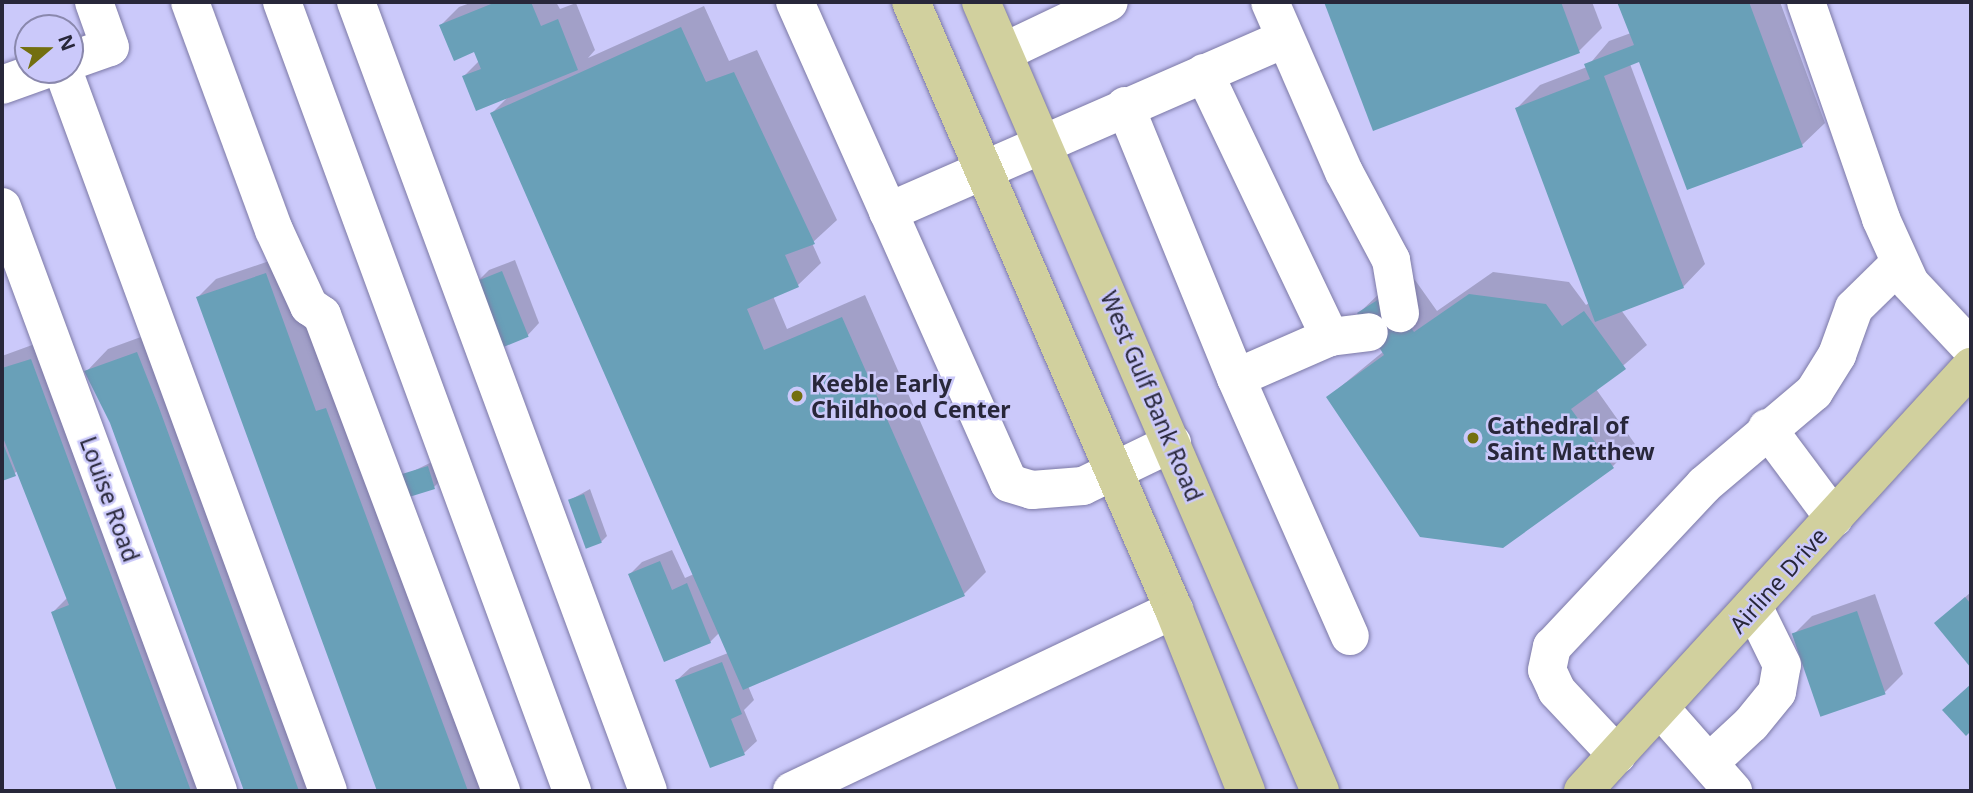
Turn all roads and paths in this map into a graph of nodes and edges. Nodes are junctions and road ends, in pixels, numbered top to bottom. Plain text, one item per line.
1 (94, 2) edge
2 (190, 2) edge
3 (282, 2) edge
4 (356, 2) edge
5 (795, 2) edge
6 (911, 2) edge
7 (981, 2) edge
8 (1109, 2) edge
9 (1270, 2) edge
10 (1807, 2) edge
11 (1282, 40) junction
12 (1004, 52) junction
13 (84, 56) edge
14 (1204, 73) junction
15 (67, 84) edge
16 (1125, 106) junction
17 (1043, 142) junction
18 (982, 169) junction
19 (2, 207) edge
20 (888, 212) junction
21 (1900, 263) junction
22 (1330, 337) junction
23 (1971, 348) edge
24 (1971, 367) edge
25 (1236, 377) junction
26 (1767, 428) junction
27 (1172, 443) junction
28 (1113, 472) junction
29 (1834, 518) junction
30 (1754, 606) junction
31 (1174, 610) junction
32 (1350, 636) dead end
33 (1660, 708) junction
34 (1617, 755) junction
35 (1709, 763) junction
36 (218, 791) edge
37 (328, 791) edge
38 (500, 791) edge
39 (572, 791) edge
40 (648, 791) edge
41 (792, 791) edge
42 (1246, 791) edge
43 (1320, 791) edge
44 (1583, 791) edge
45 (1733, 791) edge

1 - 13 street
2 - 38 street
3 - 39 street
4 - 40 street
5 - 20 street
6 - 18 main road
7 - 12 main road, West Gulf Bank Road
8 - 12 street
9 - 11 street
10 - 21 street
11 - 14 street
11 - 22 street
12 - 17 main road, West Gulf Bank Road
14 - 16 street
14 - 22 street
15 - 37 street
16 - 17 street
16 - 25 street
17 - 18 street
17 - 27 main road, West Gulf Bank Road
18 - 20 street
18 - 28 main road
19 - 36 street, Louise Road
20 - 28 street
21 - 23 street
21 - 26 street
22 - 25 street
24 - 29 main road, Airline Drive
25 - 32 street
26 - 29 street
26 - 34 street
27 - 28 street
27 - 43 main road, West Gulf Bank Road
28 - 31 main road
29 - 30 main road, Airline Drive
30 - 33 main road, Airline Drive
30 - 35 street
31 - 41 street
31 - 42 main road
33 - 34 main road, Airline Drive
33 - 35 street
34 - 44 main road, Airline Drive
35 - 45 street

